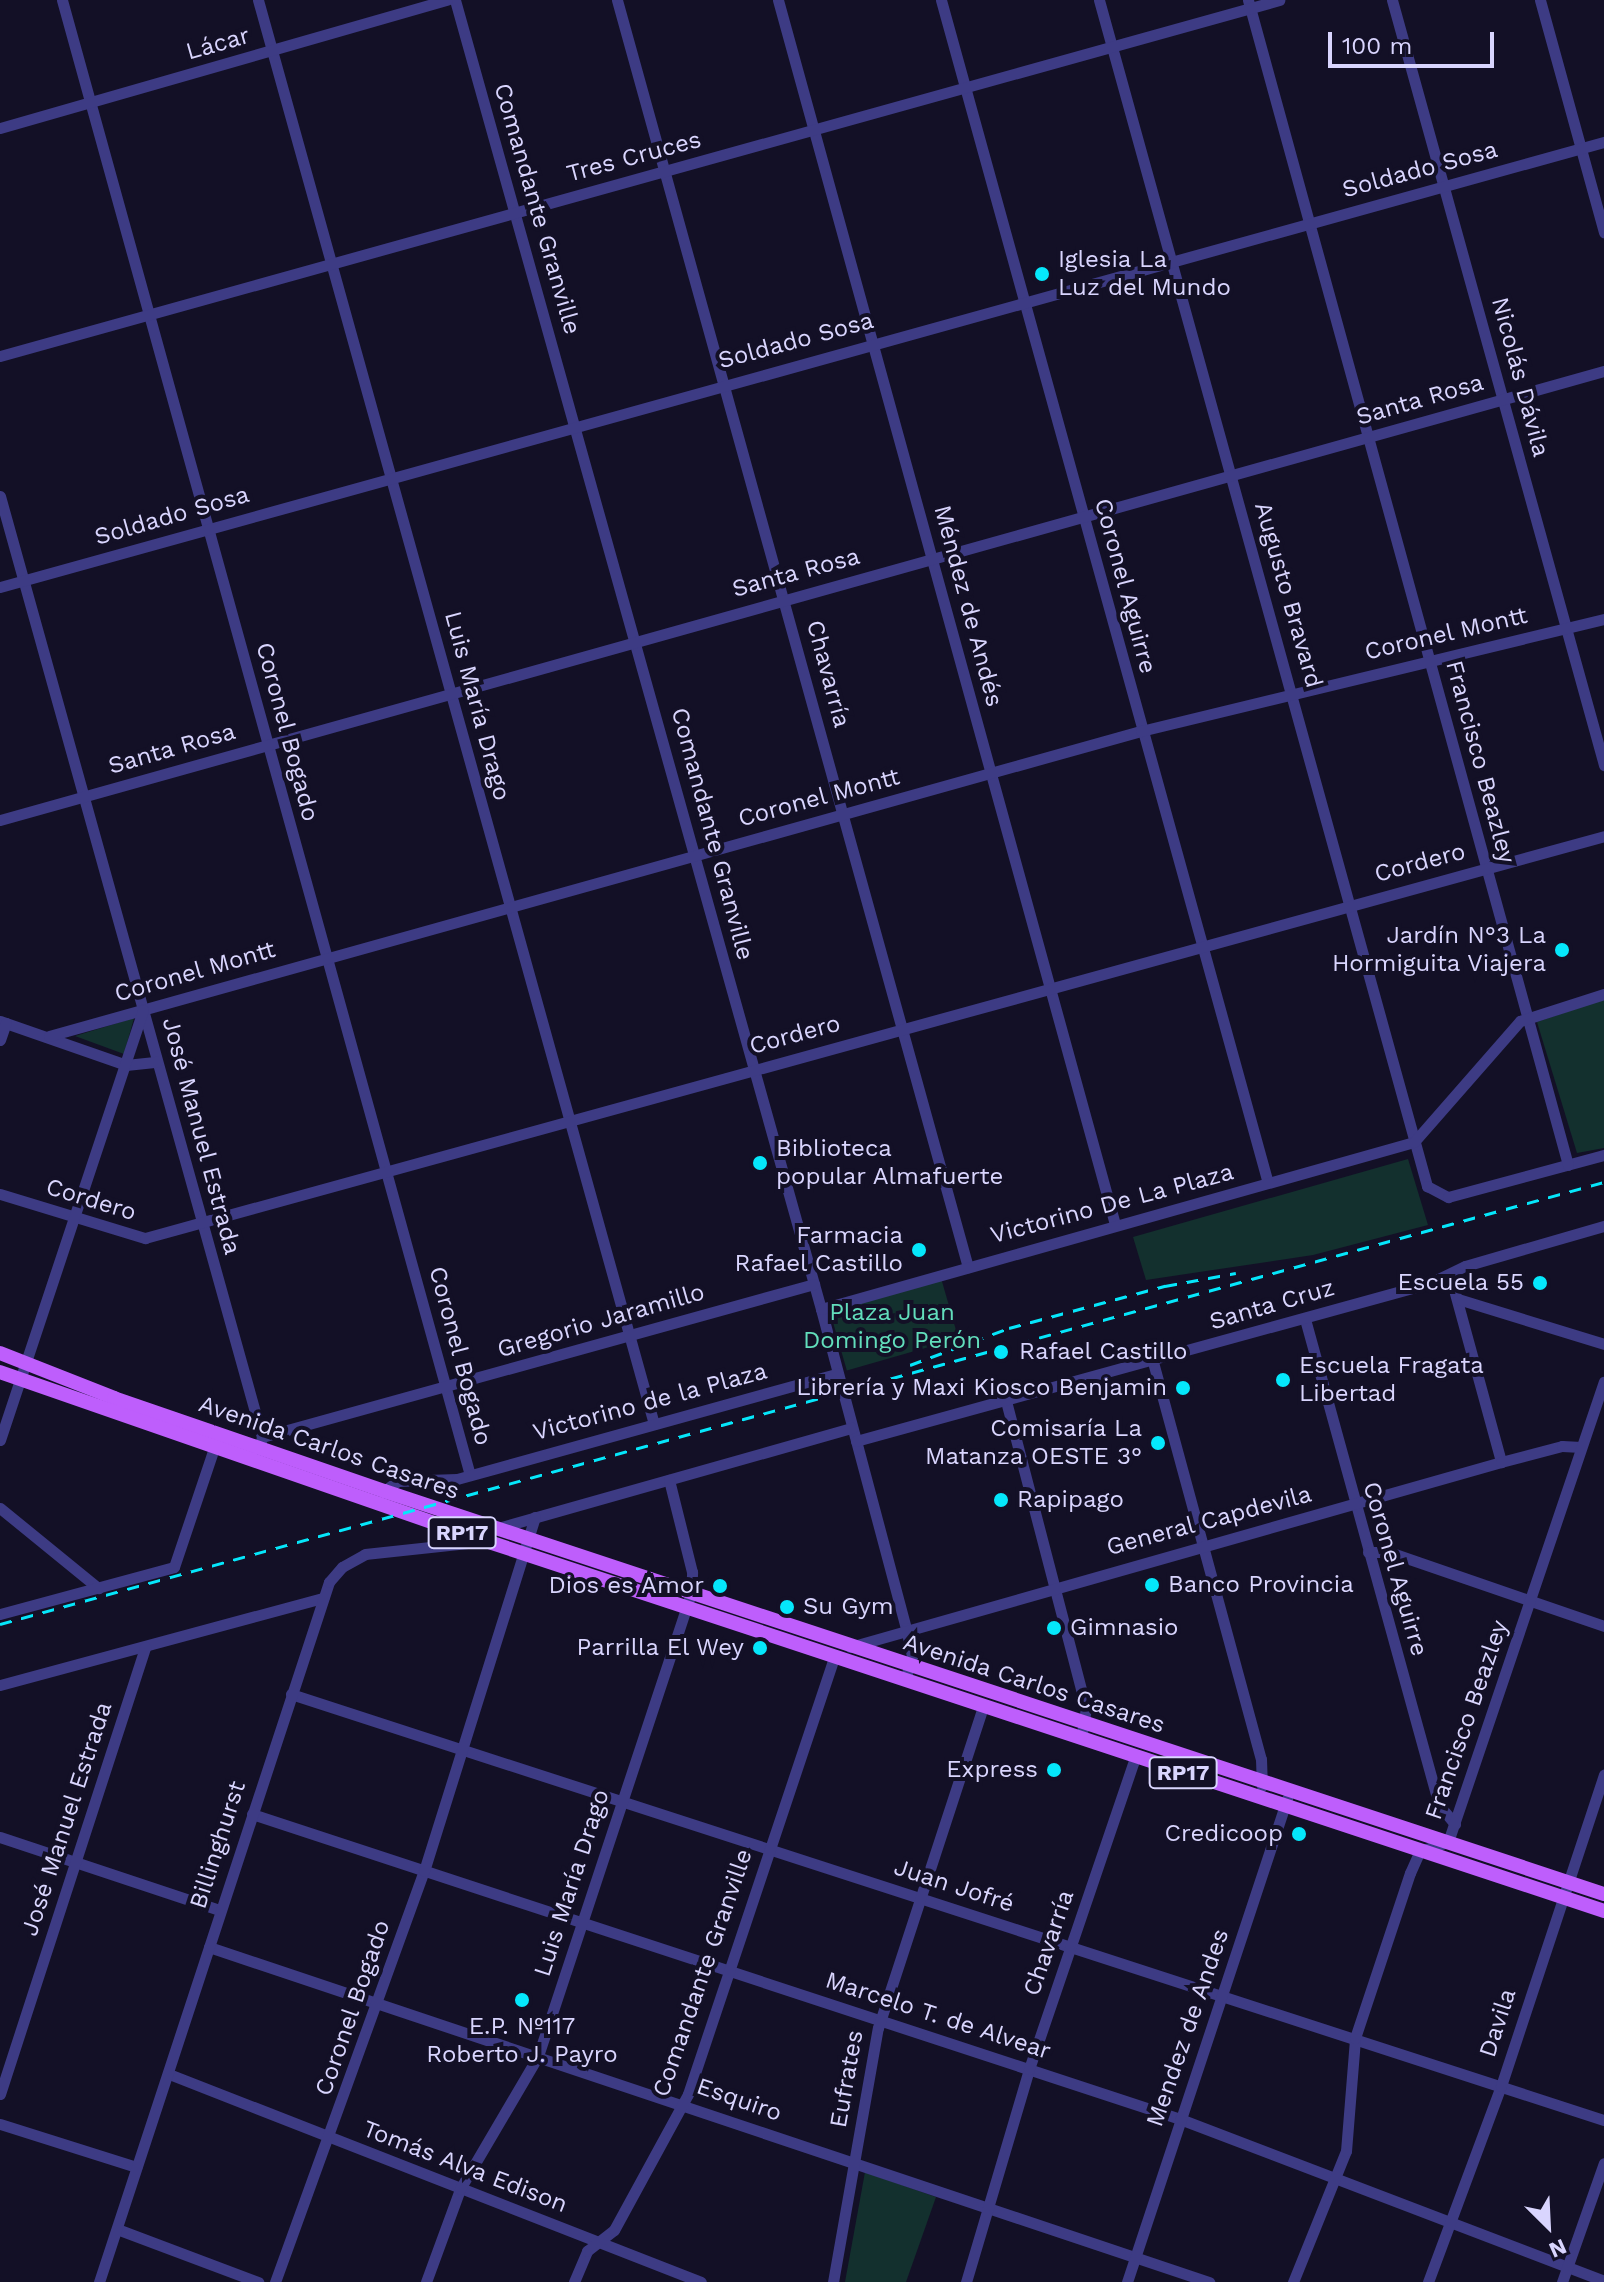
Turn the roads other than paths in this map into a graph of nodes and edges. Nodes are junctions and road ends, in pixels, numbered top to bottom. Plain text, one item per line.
1 (62, 0) edge
2 (258, 0) edge
3 (447, 0) edge
4 (455, 0) edge
5 (617, 0) edge
6 (778, 0) edge
7 (941, 0) edge
8 (1099, 0) edge
9 (1279, 0) edge
10 (1392, 0) edge
11 (1540, 0) edge
12 (1249, 4) edge
13 (1112, 47) junction
14 (272, 51) junction
15 (965, 88) junction
16 (90, 102) junction
17 (0, 128) edge
18 (814, 130) junction
19 (1604, 142) edge
20 (1582, 148) junction
21 (666, 172) junction
22 (1445, 186) junction
23 (515, 213) junction
24 (1310, 223) junction
25 (1604, 232) edge
26 (1172, 261) junction
27 (332, 264) junction
28 (1024, 302) junction
29 (150, 314) junction
30 (872, 343) junction
31 (0, 356) edge
32 (1604, 371) edge
33 (725, 384) junction
34 (1503, 399) junction
35 (575, 425) junction
36 (1367, 438) junction
37 (1231, 475) junction
38 (390, 478) junction
39 (0, 496) edge
40 (1084, 517) junction
41 (208, 529) junction
42 (932, 558) junction
43 (24, 580) junction
44 (0, 587) edge
45 (785, 598) junction
46 (1604, 619) edge
47 (1566, 628) junction
48 (637, 640) junction
49 (1430, 661) junction
50 (451, 692) junction
51 (1292, 692) junction
52 (1141, 731) junction
53 (268, 745) junction
54 (1604, 765) edge
55 (991, 774) junction
56 (86, 796) junction
57 (843, 814) junction
58 (0, 820) edge
59 (1604, 836) edge
60 (694, 855) junction
61 (1485, 868) junction
62 (1350, 905) junction
63 (509, 906) junction
64 (1202, 946) junction
65 (326, 959) junction
66 (1050, 988) junction
67 (1604, 994) edge
68 (143, 1010) junction
69 (1527, 1016) junction
70 (3, 1022) edge
71 (902, 1028) junction
72 (49, 1036) junction
73 (0, 1040) edge
74 (157, 1062) junction
75 (126, 1065) junction
76 (753, 1069) junction
77 (570, 1119) junction
78 (1414, 1142) junction
79 (1604, 1155) edge
80 (1568, 1165) junction
81 (386, 1172) junction
82 (1268, 1183) junction
83 (0, 1194) edge
84 (75, 1220) junction
85 (202, 1223) junction
86 (1115, 1224) junction
87 (1604, 1226) edge
88 (968, 1267) junction
89 (1450, 1275) junction
90 (814, 1284) junction
91 (1458, 1299) junction
92 (821, 1309) junction
93 (1305, 1319) junction
94 (629, 1336) junction
95 (1604, 1344) edge
96 (0, 1353) edge
97 (1153, 1362) junction
98 (27, 1363) junction
99 (0, 1372) edge
100 (838, 1373) junction
101 (21, 1379) junction
102 (1604, 1382) edge
103 (447, 1388) junction
104 (1006, 1401) junction
105 (654, 1424) junction
106 (852, 1428) junction
107 (0, 1440) edge
108 (216, 1441) junction
109 (856, 1441) junction
110 (1581, 1447) junction
111 (259, 1450) junction
112 (1501, 1462) junction
113 (470, 1475) junction
114 (669, 1480) junction
115 (384, 1491) junction
116 (1354, 1504) junction
117 (0, 1508) edge
118 (535, 1517) junction
119 (498, 1528) junction
120 (486, 1541) junction
121 (1203, 1545) junction
122 (529, 1548) junction
123 (1368, 1552) junction
124 (1055, 1586) junction
125 (98, 1588) junction
126 (323, 1598) junction
127 (689, 1601) junction
128 (1531, 1602) junction
129 (0, 1614) edge
130 (1604, 1626) edge
131 (906, 1628) junction
132 (145, 1647) junction
133 (850, 1647) junction
134 (834, 1657) junction
135 (907, 1674) junction
136 (0, 1685) edge
137 (291, 1694) junction
138 (983, 1707) junction
139 (1083, 1732) junction
140 (463, 1748) junction
141 (1135, 1758) junction
142 (1604, 1775) edge
143 (1265, 1779) junction
144 (1291, 1787) junction
145 (1258, 1797) junction
146 (622, 1800) junction
147 (1285, 1806) junction
148 (252, 1814) junction
149 (1455, 1824) junction
150 (0, 1837) edge
151 (1448, 1842) junction
152 (770, 1848) junction
153 (1420, 1851) junction
154 (77, 1862) junction
155 (424, 1871) junction
156 (1568, 1882) junction
157 (1604, 1894) edge
158 (919, 1898) junction
159 (1562, 1898) junction
160 (220, 1910) junction
161 (1604, 1911) edge
162 (583, 1923) junction
163 (1071, 1946) junction
164 (209, 1947) junction
165 (729, 1971) junction
166 (1222, 1996) junction
167 (378, 2004) junction
168 (880, 2020) junction
169 (1355, 2038) junction
170 (538, 2056) junction
171 (1029, 2069) junction
172 (169, 2074) junction
173 (1501, 2086) junction
174 (0, 2094) edge
175 (684, 2104) junction
176 (1180, 2119) junction
177 (1604, 2120) edge
178 (0, 2124) edge
179 (330, 2139) junction
180 (854, 2162) junction
181 (1604, 2163) edge
182 (136, 2167) junction
183 (1335, 2177) junction
184 (460, 2189) junction
185 (988, 2206) junction
186 (1451, 2222) junction
187 (117, 2229) junction
188 (599, 2243) junction
189 (1137, 2255) junction
190 (1567, 2267) junction
191 (1604, 2281) edge
192 (99, 2282) edge
193 (258, 2282) edge
194 (275, 2282) edge
195 (426, 2282) edge
196 (574, 2282) edge
197 (701, 2282) edge
198 (833, 2282) edge
199 (966, 2282) edge
200 (1127, 2282) edge
201 (1209, 2282) edge
202 (1293, 2282) edge
203 (1428, 2282) edge
204 (1562, 2282) edge

1 - 16 street, Coronel Bogado
2 - 14 street, Luis María Drago
3 - 14 street, Lácar
4 - 23 street, Comandante Granville
5 - 21 street, Chavarría
6 - 18 street, Méndez de Andés
7 - 15 street, Coronel Aguirre
8 - 13 street, Augusto Bravard
9 - 12 street, Tres Cruces
10 - 22 street, Nicolás Dávila
11 - 20 street
12 - 13 street, Tres Cruces
12 - 24 street, Francisco Beazley
13 - 15 street, Tres Cruces
13 - 26 street, Augusto Bravard
14 - 16 street, Lácar
14 - 27 street, Luis María Drago
15 - 18 street, Tres Cruces
15 - 28 street, Coronel Aguirre
16 - 17 street, Lácar
16 - 29 street, Coronel Bogado
18 - 21 street, Tres Cruces
18 - 30 street, Méndez de Andés
19 - 20 street, Soldado Sosa
20 - 22 street, Soldado Sosa
20 - 25 street
21 - 23 street, Tres Cruces
21 - 33 street, Chavarría
22 - 24 street, Soldado Sosa
22 - 34 street, Nicolás Dávila
23 - 27 street, Tres Cruces
23 - 35 street, Comandante Granville
24 - 26 street, Soldado Sosa
24 - 36 street, Francisco Beazley
26 - 28 street, Soldado Sosa
26 - 37 street, Augusto Bravard
27 - 29 street, Tres Cruces
27 - 38 street, Luis María Drago
28 - 30 street, Soldado Sosa
28 - 40 street, Coronel Aguirre
29 - 31 street, Tres Cruces
29 - 41 street, Coronel Bogado
30 - 33 street, Soldado Sosa
30 - 42 street, Méndez de Andés
32 - 34 street, Santa Rosa
33 - 35 street, Soldado Sosa
33 - 45 street, Chavarría
34 - 36 street, Santa Rosa
34 - 47 street, Nicolás Dávila
35 - 38 street, Soldado Sosa
35 - 48 street, Comandante Granville
36 - 37 street, Santa Rosa
36 - 49 street, Francisco Beazley
37 - 40 street, Santa Rosa
37 - 51 street, Augusto Bravard
38 - 41 street, Soldado Sosa
38 - 50 street, Luis María Drago
39 - 43 street, José Manuel Estrada
40 - 42 street, Santa Rosa
40 - 52 street, Coronel Aguirre
41 - 43 street, Soldado Sosa
41 - 53 street, Coronel Bogado
42 - 45 street, Santa Rosa
42 - 55 street, Méndez de Andés
43 - 44 street, Soldado Sosa
43 - 56 street, José Manuel Estrada
45 - 48 street, Santa Rosa
45 - 57 street, Chavarría
46 - 47 street, Coronel Montt
47 - 49 street, Coronel Montt
47 - 54 street, Nicolás Dávila
48 - 50 street, Santa Rosa
48 - 60 street, Comandante Granville
49 - 51 street, Coronel Montt
49 - 61 street, Francisco Beazley
50 - 53 street, Santa Rosa
50 - 63 street, Luis María Drago
51 - 52 street, Coronel Montt
51 - 62 street, Augusto Bravard
52 - 55 street, Coronel Montt
52 - 64 street, Coronel Aguirre
53 - 56 street, Santa Rosa
53 - 65 street, Coronel Bogado
55 - 57 street, Coronel Montt
55 - 66 street, Méndez de Andés
56 - 58 street, Santa Rosa
56 - 68 street, José Manuel Estrada
57 - 60 street, Coronel Montt
57 - 71 street, Chavarría
59 - 61 street, Cordero
60 - 63 street, Coronel Montt
60 - 76 street, Comandante Granville
61 - 62 street, Cordero
61 - 69 street, Francisco Beazley
62 - 64 street, Cordero
62 - 78 street, Augusto Bravard
63 - 65 street, Coronel Montt
63 - 77 street, Luis María Drago
64 - 66 street, Cordero
64 - 82 street, Coronel Aguirre
65 - 68 street, Coronel Montt
65 - 81 street, Coronel Bogado
66 - 71 street, Cordero
66 - 86 street, Méndez de Andés
67 - 69 street
68 - 72 street, Coronel Montt
68 - 74 street, José Manuel Estrada
68 - 75 street
69 - 78 street
69 - 80 street, Francisco Beazley
70 - 72 street
70 - 73 street
71 - 76 street, Cordero
71 - 88 street, Chavarría
72 - 75 street
74 - 75 street
74 - 85 street, José Manuel Estrada
75 - 84 street
76 - 77 street, Cordero
76 - 90 street, Comandante Granville
77 - 81 street, Cordero
77 - 94 street, Luis María Drago
78 - 80 street, Augusto Bravard
78 - 82 street, Victorino De La Plaza
79 - 80 street
81 - 85 street, Cordero
81 - 103 street, Coronel Bogado
82 - 86 street, Victorino De La Plaza
83 - 84 street, Cordero
84 - 85 street, Cordero
84 - 98 street
85 - 111 street, José Manuel Estrada
86 - 88 street, Victorino De La Plaza
87 - 89 street, Santa Cruz
88 - 92 street, Victorino De La Plaza
89 - 91 street
89 - 93 street, Santa Cruz
90 - 92 street, Comandante Granville
90 - 94 street, Gregorio Jaramillo
91 - 95 street
91 - 112 street
92 - 100 street, Comandante Granville
93 - 97 street, Santa Cruz
93 - 116 street, Coronel Aguirre
94 - 103 street, Gregorio Jaramillo
94 - 105 street, Luis María Drago
96 - 98 main road, Avenida Carlos Casares / RP17
97 - 104 street, Santa Cruz
97 - 121 street
98 - 101 street
98 - 108 main road, Avenida Carlos Casares / RP17
99 - 101 main road, Avenida Carlos Casares / RP17
100 - 105 street, Victorino de la Plaza
100 - 106 street, Comandante Granville
101 - 107 street
101 - 108 main road, Avenida Carlos Casares / RP17
102 - 110 street, Francisco Beazley
103 - 111 street, Gregorio Jaramillo
103 - 113 street, Coronel Bogado
104 - 109 street, Santa Cruz
104 - 124 street
105 - 113 street, Victorino de la Plaza
106 - 109 street, Comandante Granville
106 - 114 street
108 - 111 main road, Avenida Carlos Casares / RP17
108 - 125 street
109 - 131 street, Comandante Granville
110 - 112 street, General Capdevila
110 - 128 street, Francisco Beazley
111 - 115 main road, Avenida Carlos Casares / RP17
111 - 120 main road, Avenida Carlos Casares / RP17
112 - 116 street, General Capdevila
113 - 115 street, Victorino de la Plaza
114 - 118 street
114 - 127 street, Luis María Drago
115 - 119 main road, Avenida Carlos Casares / RP17
116 - 121 street, General Capdevila
116 - 123 street, Coronel Aguirre
117 - 125 street
118 - 119 street
118 - 122 street, Coronel Bogado
119 - 122 main road, Avenida Carlos Casares / RP17
120 - 122 main road, Avenida Carlos Casares / RP17
120 - 126 street, Billinghurst
121 - 124 street, General Capdevila
121 - 143 street
122 - 127 main road, Avenida Carlos Casares / RP17
122 - 140 street, Coronel Bogado
123 - 128 street
123 - 149 street, Coronel Aguirre
124 - 131 street, General Capdevila
124 - 139 street
125 - 129 street
126 - 132 street
126 - 137 street, Billinghurst
127 - 133 main road, Avenida Carlos Casares / RP17
127 - 134 main road, Avenida Carlos Casares / RP17
127 - 146 street, Luis María Drago
128 - 130 street
128 - 149 street, Francisco Beazley
131 - 133 street, General Capdevila
131 - 135 street, Comandante Granville
132 - 136 street
132 - 154 street, José Manuel Estrada
133 - 135 main road, Avenida Carlos Casares / RP17
134 - 135 main road, Avenida Carlos Casares / RP17
134 - 152 street, Comandante Granville
135 - 138 main road, Avenida Carlos Casares / RP17
135 - 139 main road, Avenida Carlos Casares / RP17
137 - 140 street, Juan Jofré
137 - 148 street, Billinghurst
138 - 139 main road, Avenida Carlos Casares / RP17
138 - 158 street, Eufrates
139 - 141 main road, Avenida Carlos Casares / RP17
139 - 143 main road, Avenida Carlos Casares / RP17
140 - 146 street, Juan Jofré
140 - 155 street, Coronel Bogado
141 - 145 main road, Avenida Carlos Casares / RP17
141 - 163 street, Chavarría
142 - 156 street, Davila
143 - 144 main road, Avenida Carlos Casares / RP17
143 - 145 street
144 - 147 street, Mendez de Andes
144 - 151 main road, Avenida Carlos Casares / RP17
145 - 147 main road, Avenida Carlos Casares / RP17
146 - 152 street, Juan Jofré
146 - 162 street, Luis María Drago
147 - 153 main road, Avenida Carlos Casares / RP17
147 - 166 street, Mendez de Andes
148 - 155 street, Marcelo T. de Alvear
148 - 160 street, Billinghurst
149 - 151 street, Francisco Beazley
150 - 154 street
151 - 153 street, Francisco Beazley
151 - 156 main road, Avenida Carlos Casares / RP17
152 - 158 street, Juan Jofré
152 - 165 street, Comandante Granville
153 - 159 main road, Avenida Carlos Casares / RP17
153 - 169 street, Francisco Beazley
154 - 160 street
154 - 174 street, José Manuel Estrada
155 - 162 street, Marcelo T. de Alvear
155 - 167 street, Coronel Bogado
156 - 157 main road, Avenida Carlos Casares / RP17
156 - 159 street, Davila
158 - 163 street, Juan Jofré
158 - 168 street, Eufrates
159 - 161 main road, Avenida Carlos Casares / RP17
159 - 173 street, Davila
160 - 164 street, Billinghurst
162 - 165 street, Marcelo T. de Alvear
162 - 170 street, Luis María Drago
163 - 166 street, Juan Jofré
163 - 171 street, Chavarría
164 - 167 street, Esquiro
164 - 172 street, Billinghurst
165 - 168 street, Marcelo T. de Alvear
165 - 175 street, Comandante Granville
166 - 169 street, Juan Jofré
166 - 176 street, Mendez de Andes
167 - 170 street, Esquiro
167 - 179 street, Coronel Bogado
168 - 171 street, Marcelo T. de Alvear
168 - 180 street, Eufrates
169 - 173 street, Juan Jofré
169 - 183 street, Francisco Beazley
170 - 175 street, Esquiro
170 - 184 street, Luis María Drago
171 - 176 street, Marcelo T. de Alvear
171 - 185 street, Chavarría
172 - 179 street, Tomás Alva Edison
172 - 182 street, Billinghurst
173 - 177 street, Juan Jofré
173 - 186 street, Davila
175 - 180 street, Esquiro
175 - 188 street, Comandante Granville
176 - 183 street, Marcelo T. de Alvear
176 - 189 street, Mendez de Andes
178 - 182 street
179 - 184 street, Tomás Alva Edison
179 - 194 street, Coronel Bogado
180 - 185 street, Esquiro
180 - 198 street, Eufrates
181 - 190 street
182 - 187 street, Billinghurst
183 - 186 street, Marcelo T. de Alvear
183 - 202 street, Francisco Beazley
184 - 188 street, Tomás Alva Edison
184 - 195 street, Luis María Drago
185 - 189 street, Esquiro
185 - 199 street, Chavarría
186 - 190 street, Marcelo T. de Alvear
186 - 203 street, Davila
187 - 192 street, Billinghurst
187 - 193 street
188 - 196 street, Comandante Granville
188 - 197 street, Tomás Alva Edison
189 - 200 street, Mendez de Andes
189 - 201 street, Esquiro
190 - 191 street, Marcelo T. de Alvear
190 - 204 street

